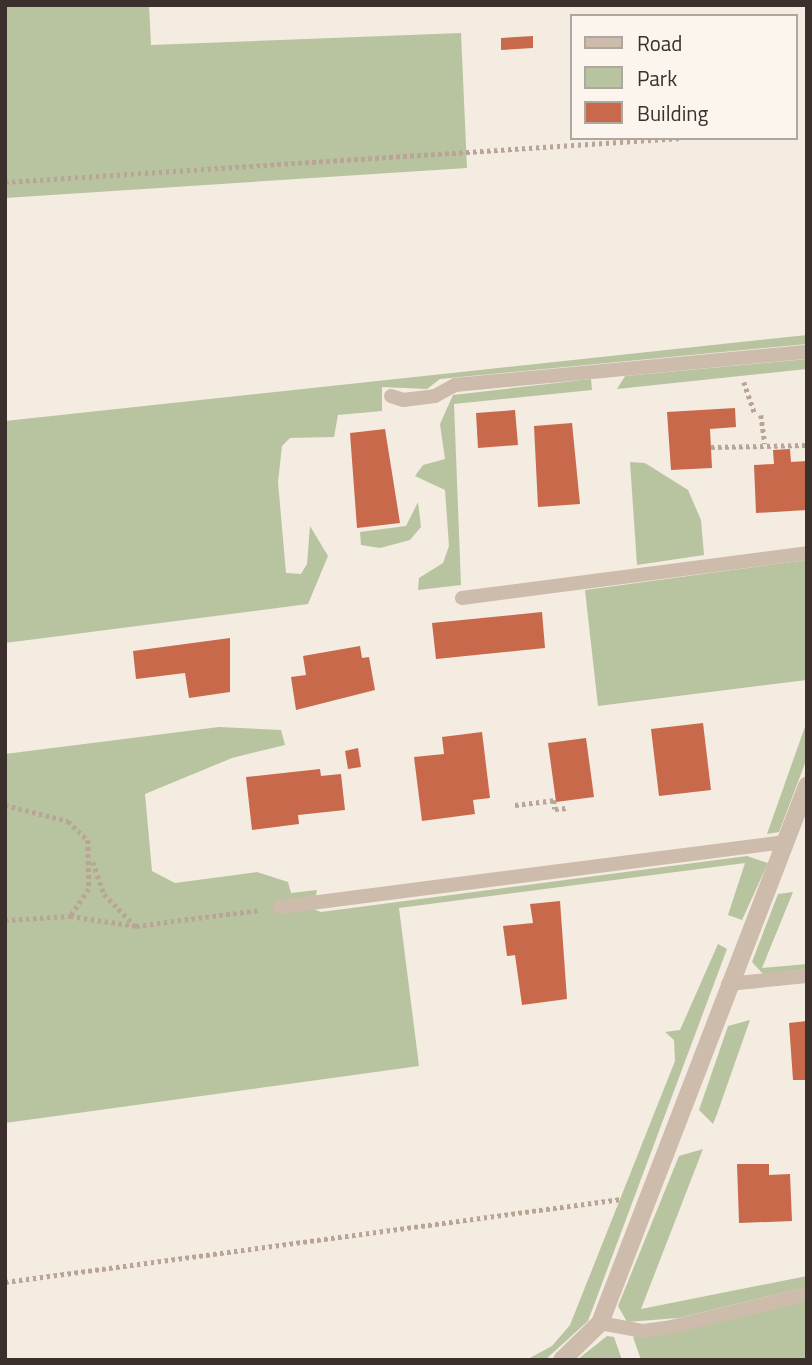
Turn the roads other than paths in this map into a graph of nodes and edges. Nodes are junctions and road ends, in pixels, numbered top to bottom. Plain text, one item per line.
1 (807, 352) edge
2 (391, 396) dead end
3 (807, 552) edge
4 (462, 598) dead end
5 (807, 786) edge
6 (785, 842) junction
7 (281, 907) road end
8 (807, 976) edge
9 (728, 984) junction
10 (807, 1294) edge
11 (600, 1323) junction
12 (562, 1360) edge

1 - 2 lane
3 - 4 lane
5 - 6 street
6 - 7 lane
6 - 9 street
8 - 9 lane
9 - 11 street
10 - 11 lane
11 - 12 street

